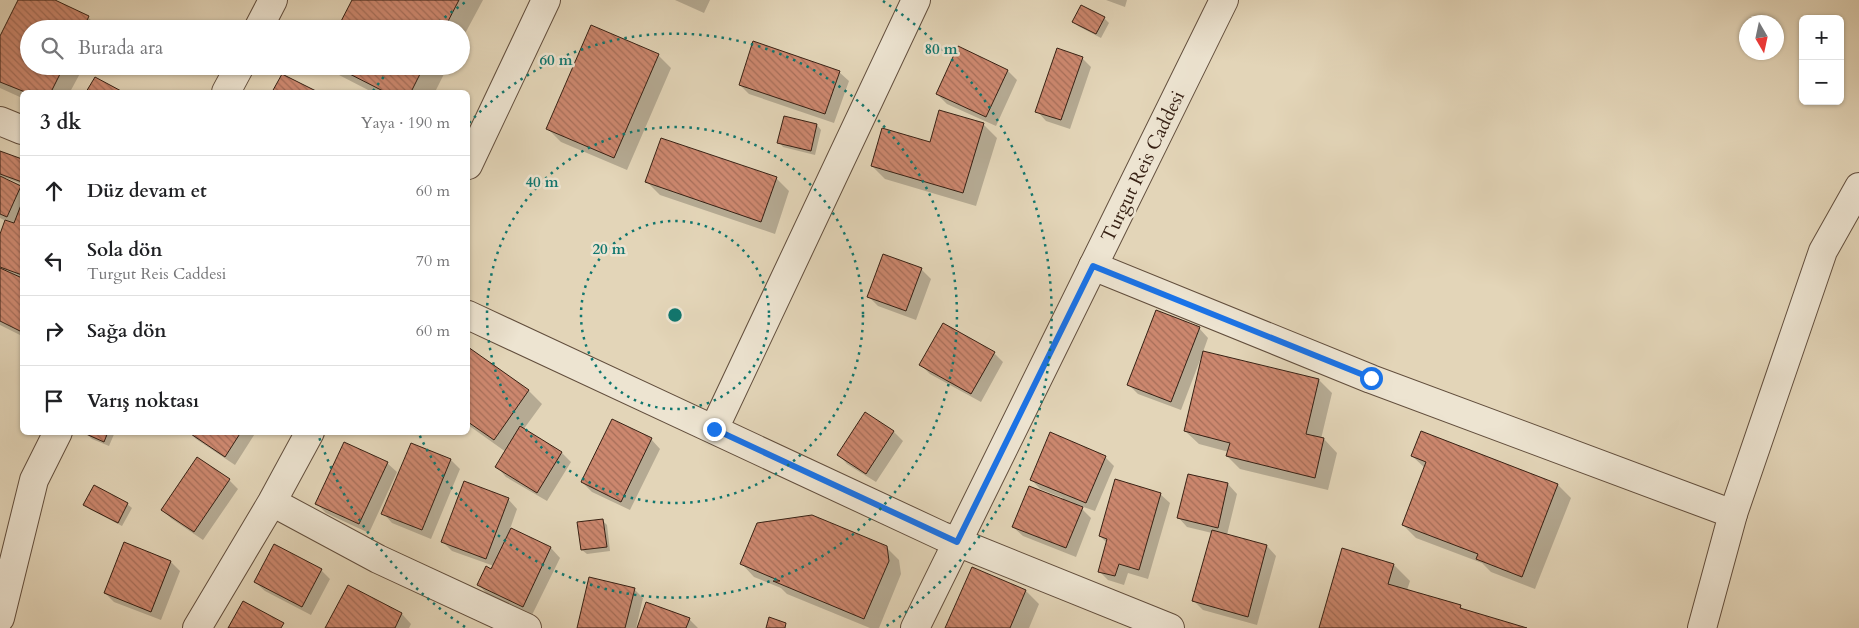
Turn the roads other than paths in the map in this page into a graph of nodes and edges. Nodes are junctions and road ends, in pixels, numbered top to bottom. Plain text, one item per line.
1 (272, 0) edge
2 (546, 0) edge
3 (916, 0) edge
4 (1224, 0) edge
5 (262, 20) edge
6 (235, 75) edge
7 (227, 90) edge
8 (0, 122) edge
9 (20, 129) edge
10 (470, 161) edge
11 (1859, 187) edge
12 (1093, 266) junction
13 (470, 316) edge
14 (714, 429) junction
15 (56, 435) edge
16 (308, 435) edge
17 (272, 502) junction
18 (1733, 514) junction
19 (957, 542) junction
20 (4, 585) edge
21 (0, 618) edge
22 (198, 628) edge
23 (527, 628) edge
24 (914, 628) edge
25 (1170, 628) edge
26 (1702, 628) edge

1 - 5 street
2 - 10 street
3 - 14 street
4 - 12 street, Turgut Reis Caddesi
6 - 7 street
8 - 9 street
11 - 18 street
12 - 18 street
12 - 19 street, Turgut Reis Caddesi
13 - 14 street
14 - 19 street
15 - 20 street
16 - 17 street
17 - 22 street
17 - 23 street
18 - 26 street
19 - 24 street, Turgut Reis Caddesi
19 - 25 street
20 - 21 street

